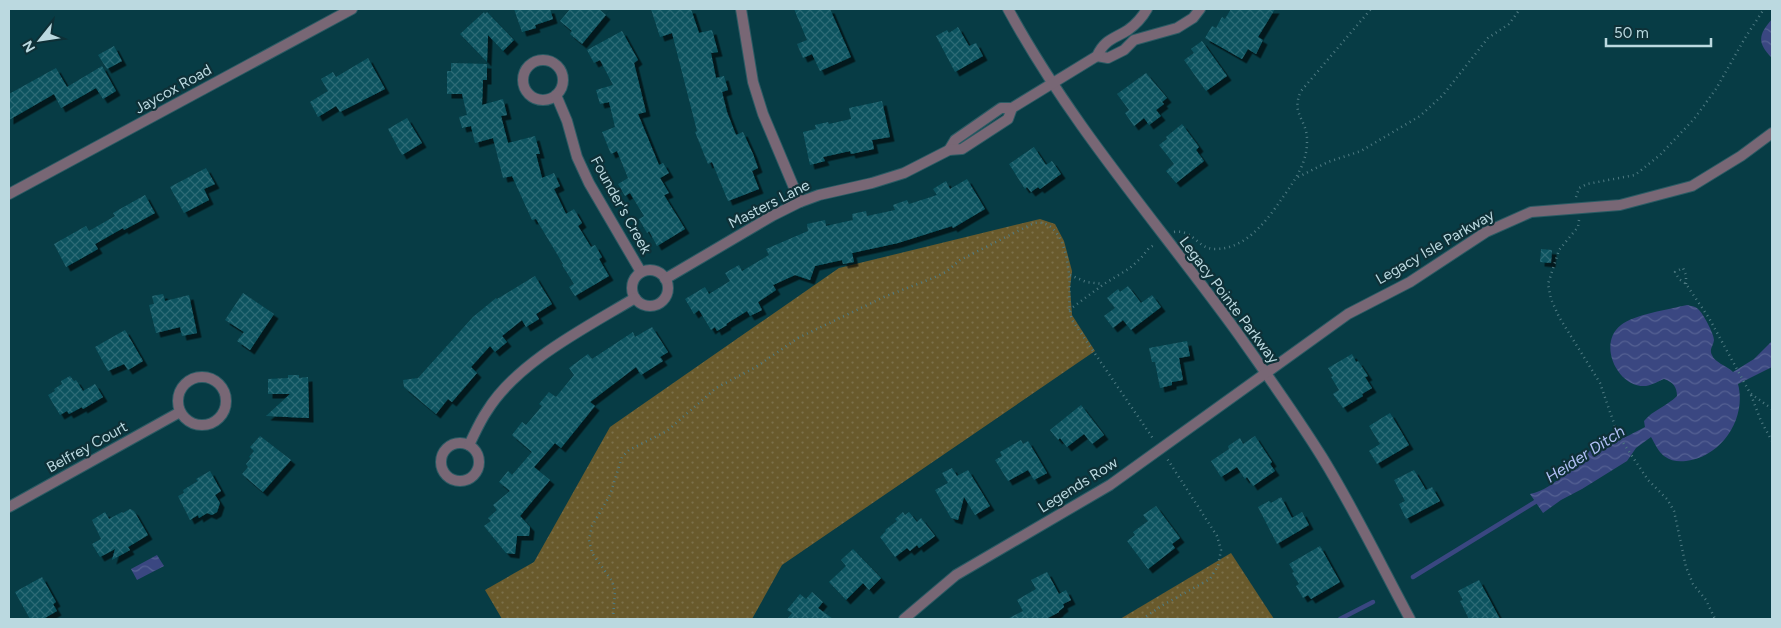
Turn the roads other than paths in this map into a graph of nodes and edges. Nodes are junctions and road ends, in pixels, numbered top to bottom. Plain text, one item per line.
1 (352, 9) edge
2 (741, 9) edge
3 (1008, 9) edge
4 (1147, 9) edge
5 (1200, 9) edge
6 (1128, 30) junction
7 (1134, 40) junction
8 (1097, 56) junction
9 (1053, 83) junction
10 (556, 95) dead end
11 (1012, 108) junction
12 (979, 123) junction
13 (1772, 133) edge
14 (986, 134) junction
15 (948, 150) junction
16 (9, 194) edge
17 (800, 202) junction
18 (641, 272) junction
19 (665, 279) junction
20 (635, 298) junction
21 (1266, 374) junction
22 (180, 412) junction
23 (469, 445) dead end
24 (9, 508) edge
25 (904, 619) edge
26 (1410, 619) edge

1 - 16 street, Jaycox Road
2 - 17 street
3 - 9 street, Legacy Pointe Parkway
4 - 6 street
5 - 7 street
6 - 7 street
6 - 8 street
7 - 8 street
8 - 9 street, Masters Lane
9 - 11 street, Masters Lane
9 - 21 street, Legacy Pointe Parkway
10 - 18 street, Founder's Creek
11 - 12 street, Masters Lane
11 - 14 street, Masters Lane
12 - 14 street
12 - 15 street, Masters Lane
13 - 21 street, Legacy Isle Parkway
14 - 15 street, Masters Lane
15 - 17 street, Masters Lane
17 - 19 street, Masters Lane
18 - 19 street
18 - 20 street
19 - 20 street
20 - 23 street
21 - 25 street, Legends Row
21 - 26 street, Legacy Pointe Parkway
22 - 22 street
22 - 24 street, Belfrey Court

